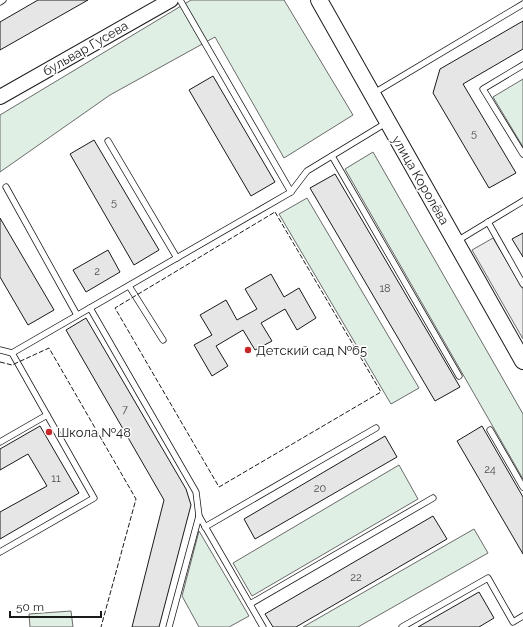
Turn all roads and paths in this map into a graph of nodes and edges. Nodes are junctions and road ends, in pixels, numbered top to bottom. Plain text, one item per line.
1 (3, 0) edge
2 (171, 0) edge
3 (180, 0) edge
4 (319, 0) edge
5 (0, 2) edge
6 (523, 4) edge
7 (523, 65) edge
8 (372, 95) junction
9 (0, 97) edge
10 (388, 122) junction
11 (108, 141) dead end
12 (523, 154) edge
13 (332, 156) junction
14 (6, 187) dead end
15 (292, 192) junction
16 (523, 201) edge
17 (488, 222) junction
18 (456, 242) junction
19 (177, 258) junction
20 (523, 284) edge
21 (129, 286) junction
22 (90, 308) junction
23 (77, 315) junction
24 (163, 340) dead end
25 (0, 350) edge
26 (12, 353) junction
27 (523, 361) edge
28 (459, 376) dead end
29 (47, 415) junction
30 (376, 428) dead end
31 (490, 430) dead end
32 (0, 442) edge
33 (523, 487) edge
34 (433, 498) dead end
35 (199, 516) junction
36 (205, 527) junction
37 (0, 552) edge
38 (250, 604) junction
39 (523, 616) edge
40 (262, 625) edge
41 (169, 627) edge
42 (255, 627) edge
43 (402, 627) edge

1 - 5 lane
2 - 9 street, бульвар Гусева
3 - 15 lane
4 - 8 main road, улица Королёва
6 - 8 lane
7 - 12 lane
8 - 10 main road, улица Королёва
10 - 13 lane
10 - 18 main road, улица Королёва
11 - 19 lane
13 - 15 lane
13 - 28 lane
14 - 23 lane
15 - 19 lane
16 - 17 lane
17 - 18 lane
17 - 20 lane
18 - 27 main road, улица Королёва
19 - 21 lane
21 - 22 lane
21 - 24 lane
22 - 23 lane
22 - 35 lane
23 - 26 lane
25 - 26 lane
26 - 29 lane
29 - 32 lane
29 - 37 lane
30 - 36 lane
31 - 33 lane
34 - 38 lane
35 - 36 lane
35 - 41 lane
36 - 38 lane
38 - 40 lane
39 - 43 lane
40 - 42 lane

